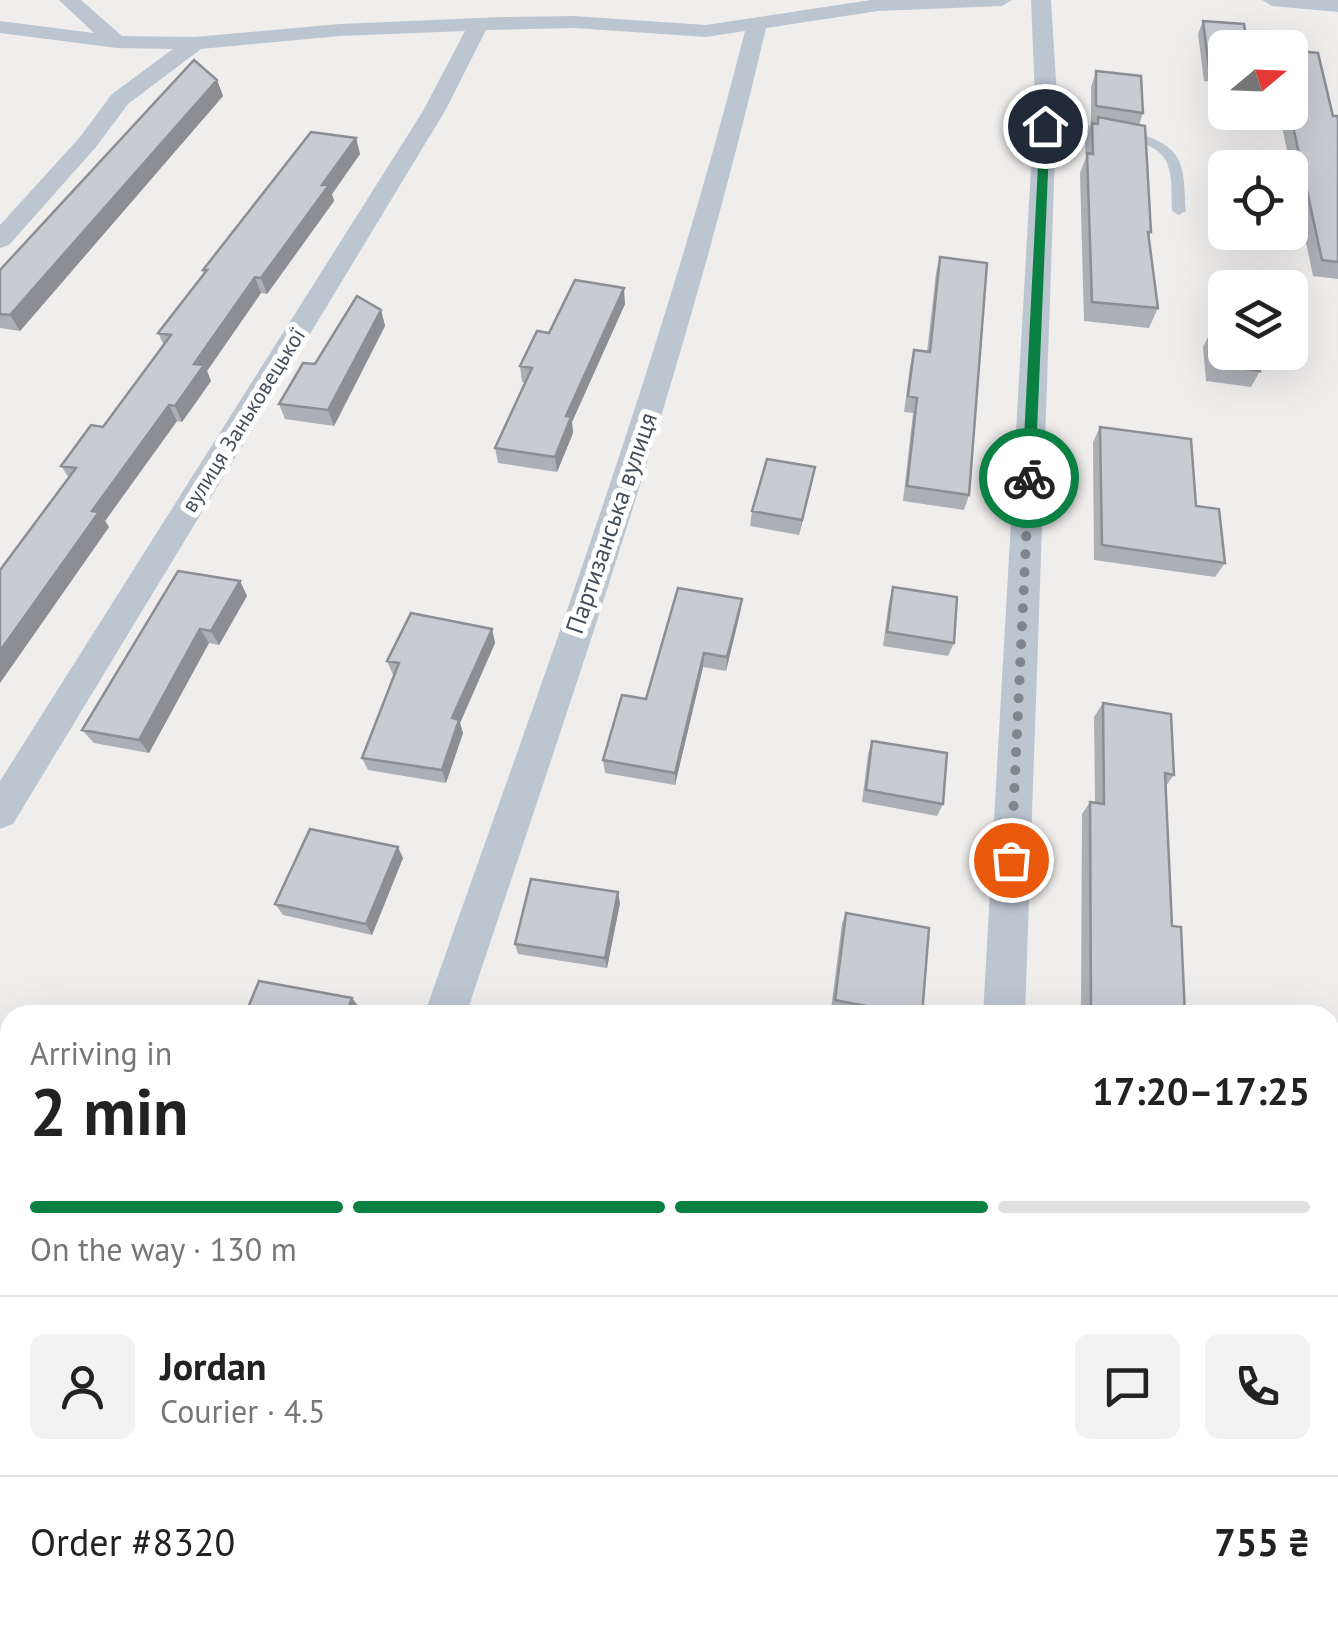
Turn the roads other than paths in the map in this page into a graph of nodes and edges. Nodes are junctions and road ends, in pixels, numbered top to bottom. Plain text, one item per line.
1 (69, 0) edge
2 (1002, 0) edge
3 (1041, 0) edge
4 (1272, 0) edge
5 (1338, 6) edge
6 (479, 24) junction
7 (756, 24) junction
8 (0, 27) edge
9 (117, 42) junction
10 (195, 43) junction
11 (1045, 126) junction
12 (1179, 211) dead end
13 (0, 240) edge
14 (0, 812) edge
15 (448, 1005) edge
16 (1004, 1005) edge

1 - 9 street
2 - 7 street
3 - 11 street
4 - 5 street
6 - 7 street
6 - 10 street
6 - 14 street, вулиця Заньковецької
7 - 15 street, Партизанська вулиця
8 - 9 street
9 - 10 street
10 - 13 street
11 - 12 lane
11 - 16 street

